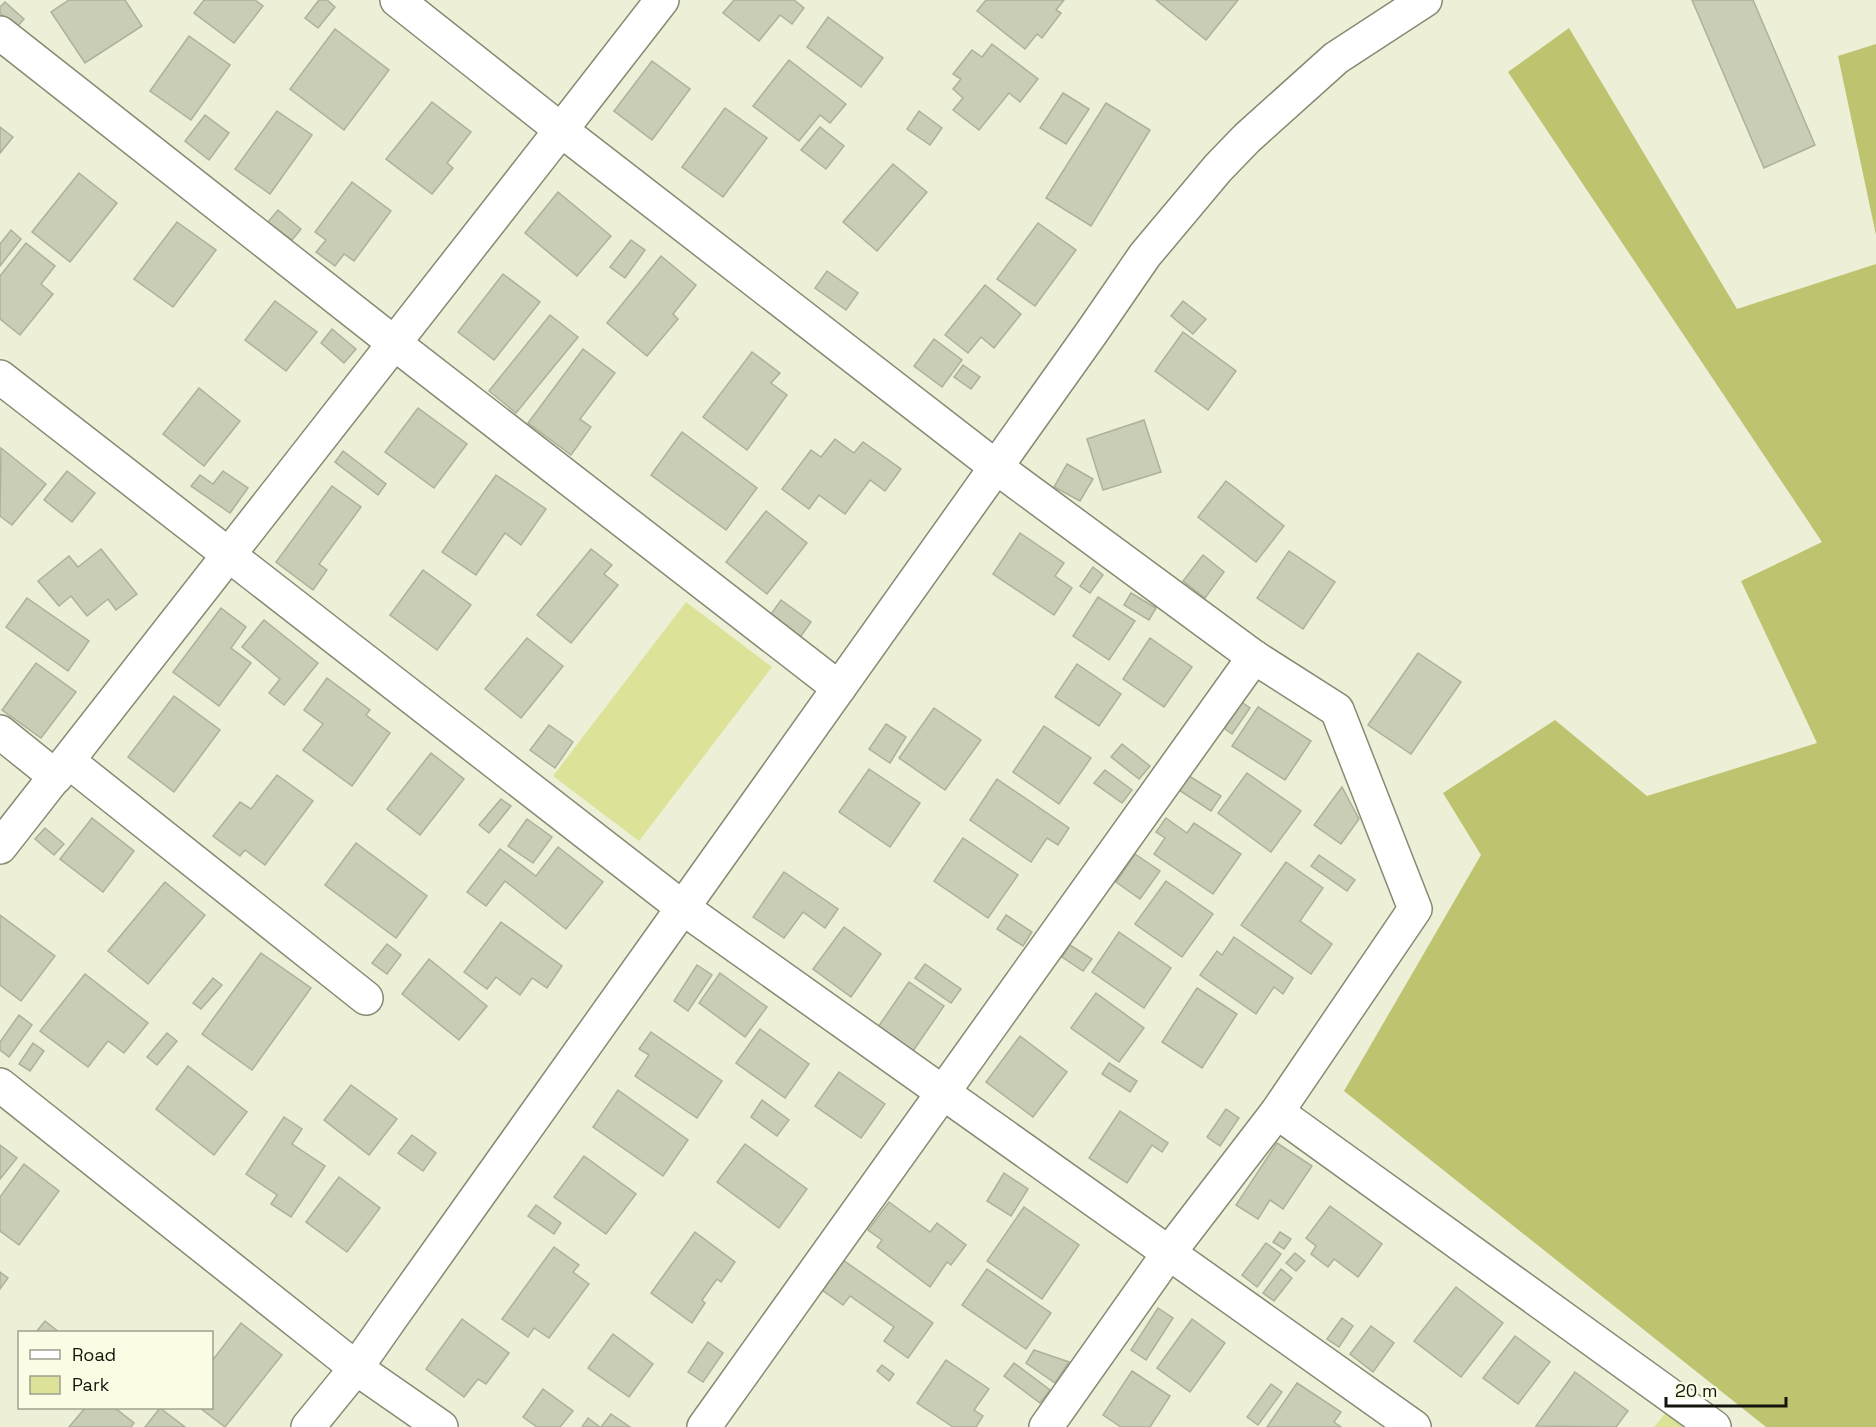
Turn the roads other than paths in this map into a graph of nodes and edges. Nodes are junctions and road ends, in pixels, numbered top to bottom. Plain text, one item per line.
1 (397, 0) edge
2 (662, 0) edge
3 (1425, 0) edge
4 (1390, 9) edge
5 (0, 33) edge
6 (561, 130) junction
7 (394, 343) junction
8 (0, 377) edge
9 (996, 467) junction
10 (229, 556) junction
11 (1254, 657) junction
12 (839, 688) junction
13 (0, 732) edge
14 (62, 769) junction
15 (0, 847) edge
16 (683, 908) junction
17 (366, 998) dead end
18 (0, 1085) edge
19 (944, 1093) junction
20 (1277, 1112) junction
21 (1168, 1254) junction
22 (356, 1368) junction
23 (308, 1427) edge
24 (441, 1427) edge
25 (704, 1427) edge
26 (1046, 1427) edge
27 (1414, 1427) edge
28 (1714, 1427) edge

1 - 6 street
2 - 6 street
3 - 4 street
4 - 9 street
5 - 7 street
6 - 7 street
6 - 9 street
7 - 10 street
7 - 12 street
8 - 10 street
9 - 11 street
9 - 12 street
10 - 14 street
10 - 16 street
11 - 19 street
11 - 20 street
12 - 16 street
13 - 14 street
14 - 15 street
14 - 17 street
16 - 19 street
16 - 22 street
18 - 22 street
19 - 21 street
19 - 25 street
20 - 21 street
20 - 28 street
21 - 26 street
21 - 27 street
22 - 23 street
22 - 24 street

